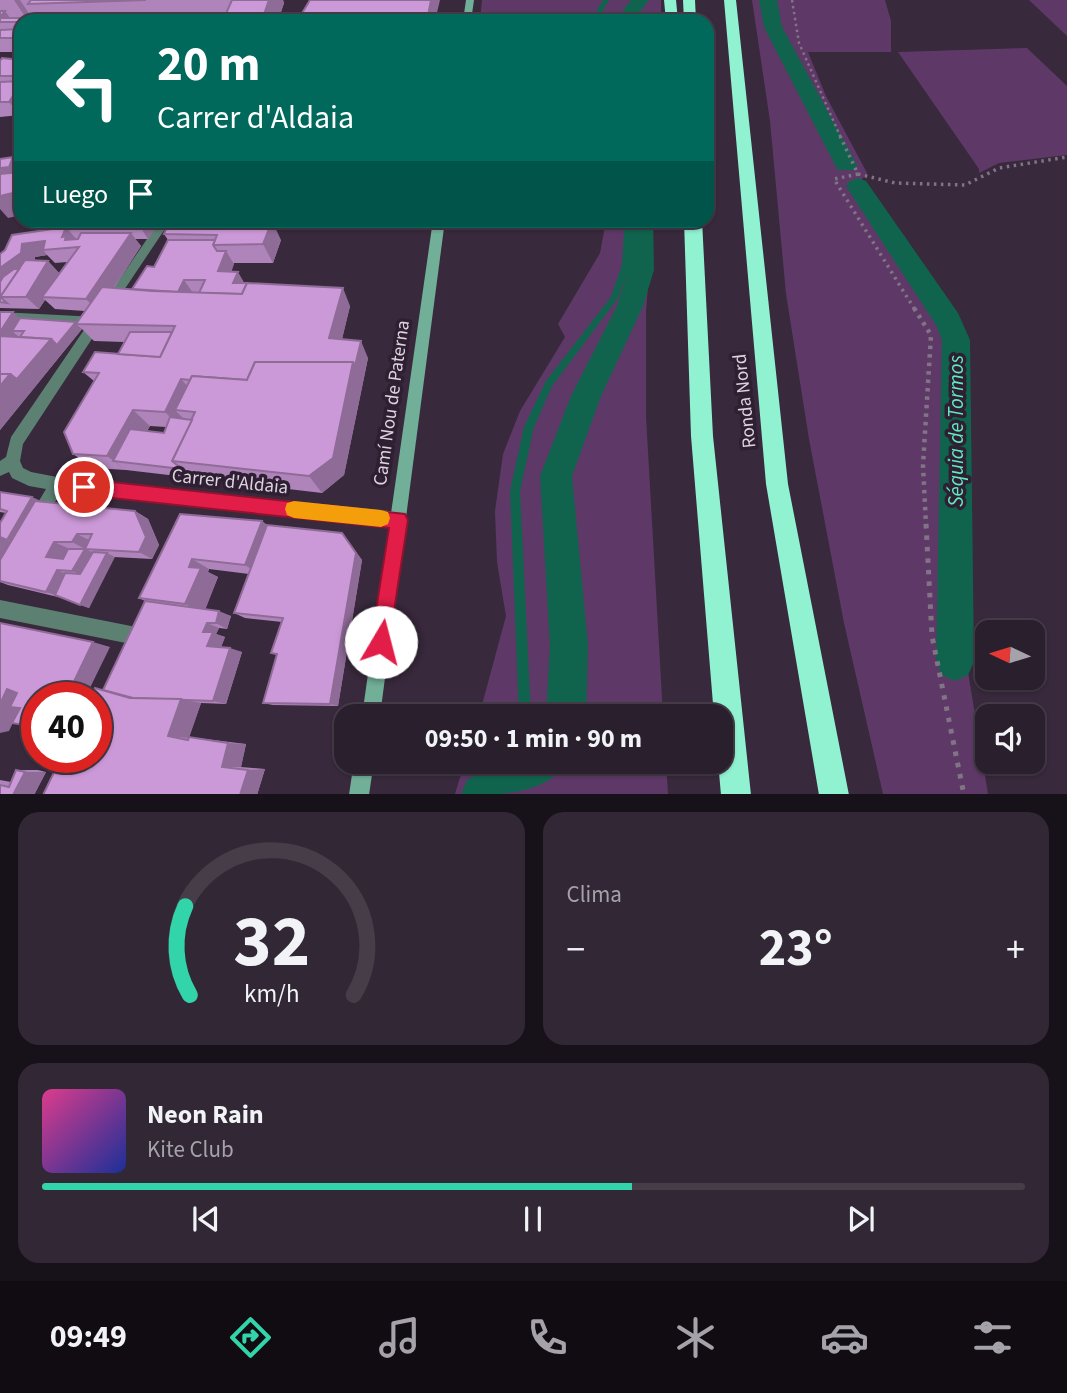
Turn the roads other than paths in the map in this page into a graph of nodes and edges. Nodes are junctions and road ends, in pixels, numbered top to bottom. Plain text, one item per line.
1 (730, 0) edge
2 (161, 228) edge
3 (438, 228) edge
4 (692, 228) edge
5 (0, 317) edge
6 (96, 323) junction
7 (7, 465) edge
8 (57, 484) junction
9 (399, 520) junction
10 (32, 528) edge
11 (0, 609) edge
12 (131, 635) edge
13 (373, 704) edge
14 (362, 774) edge
15 (359, 794) edge
16 (736, 794) edge
17 (834, 794) edge

1 - 17 highway, Ronda Nord
2 - 6 street
3 - 9 street, Camí Nou de Paterna
4 - 16 highway
5 - 6 street
6 - 7 street
7 - 8 street, Carrer d'Aldaia
8 - 9 street, Carrer d'Aldaia
8 - 10 street
9 - 13 street, Camí Nou de Paterna
11 - 12 street
14 - 15 street

